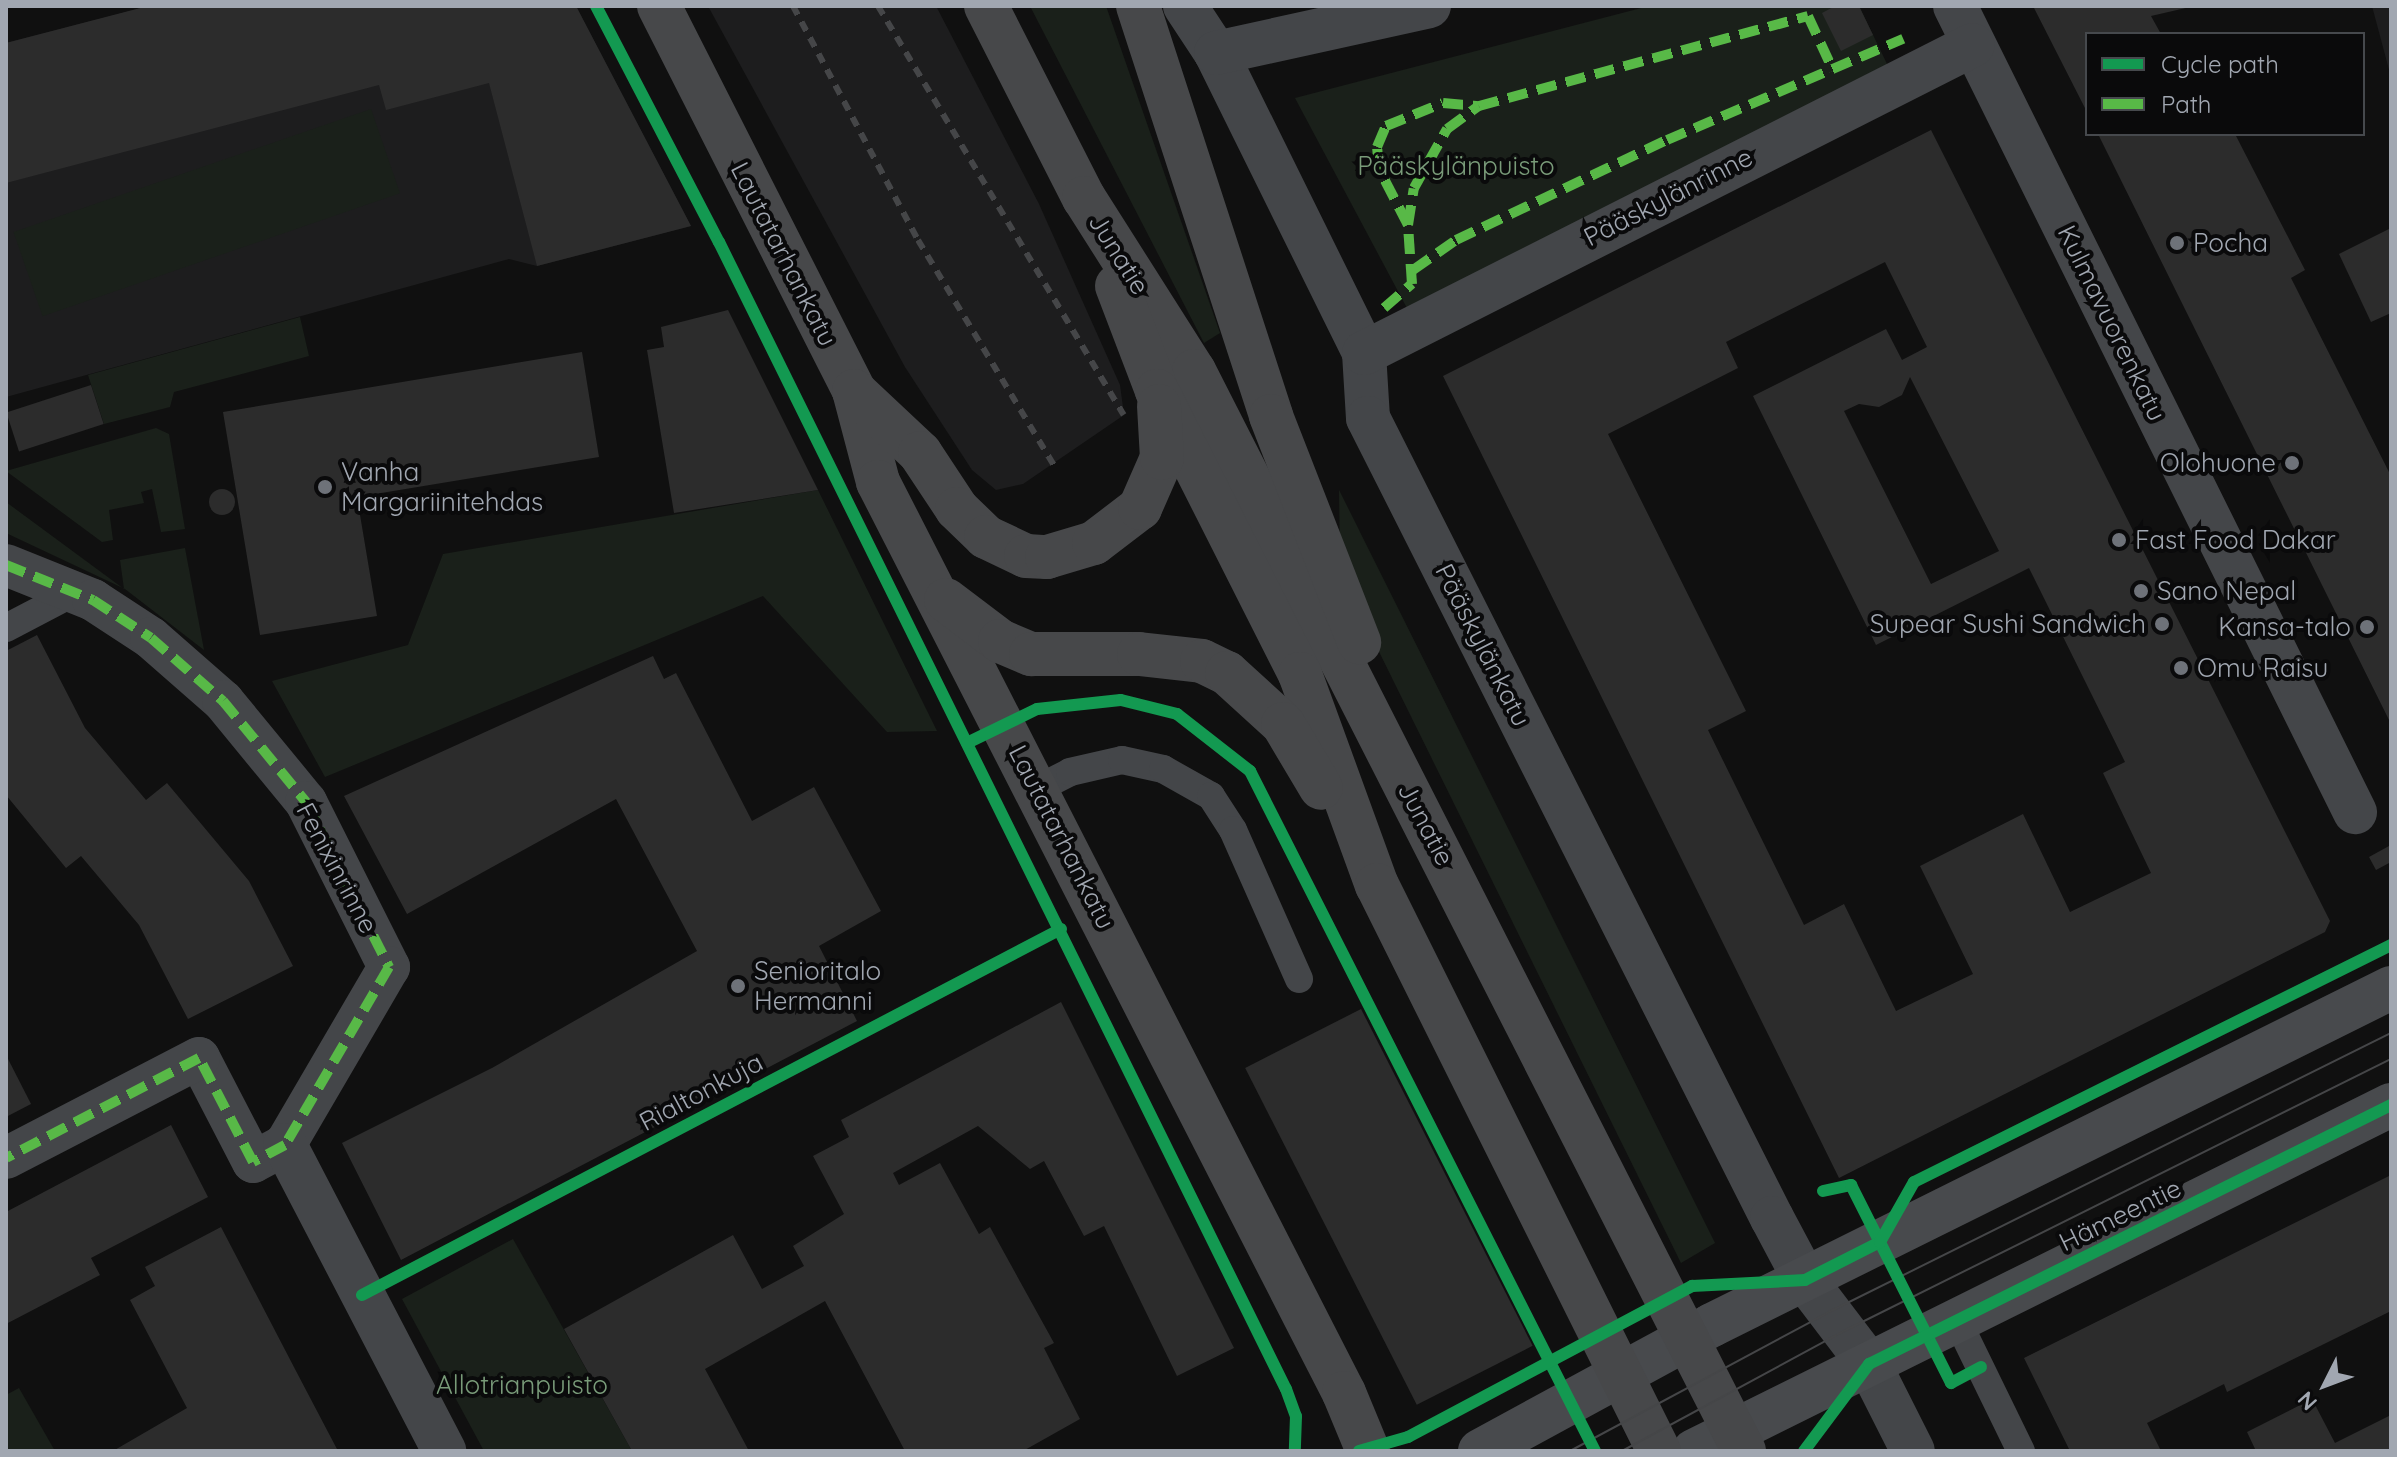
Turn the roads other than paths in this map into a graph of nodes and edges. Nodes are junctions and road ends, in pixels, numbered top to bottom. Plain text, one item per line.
1 (659, 6) edge
2 (986, 6) edge
3 (1138, 6) edge
4 (1185, 6) edge
5 (1429, 6) edge
6 (1955, 6) edge
7 (1973, 45) junction
8 (1216, 53) junction
9 (1084, 198) junction
10 (1364, 353) junction
11 (854, 391) junction
12 (1157, 391) junction
13 (6, 565) edge
14 (75, 592) junction
15 (937, 594) junction
16 (6, 628) edge
17 (1037, 789) junction
18 (2355, 812) dead end
19 (1377, 885) junction
20 (1468, 903) junction
21 (1299, 979) dead end
22 (2391, 988) edge
23 (2391, 1105) edge
24 (285, 1145) junction
25 (6, 1158) edge
26 (1805, 1280) junction
27 (1957, 1320) junction
28 (1869, 1364) junction
29 (1751, 1435) edge
30 (440, 1449) edge
31 (1368, 1451) edge
32 (1480, 1451) edge
33 (1659, 1451) edge
34 (1694, 1451) edge
35 (1913, 1451) edge
36 (2021, 1451) edge

1 - 11 main road, Lautatarhankatu
2 - 9 main road
3 - 20 main road
4 - 8 street, Pääskylänkatu
5 - 8 street
6 - 7 street, Kulmavuorenkatu
7 - 10 street, Pääskylänrinne
7 - 18 street, Kulmavuorenkatu
8 - 10 street, Pääskylänkatu
9 - 12 main road, Junatie
9 - 20 main road, Junatie
10 - 26 street, Pääskylänkatu
11 - 12 main road
11 - 15 main road, Lautatarhankatu
12 - 19 main road, Junatie
13 - 14 street, Fenixinrinne
14 - 16 lane
14 - 24 street, Fenixinrinne
15 - 17 main road, Lautatarhankatu
15 - 19 main road
17 - 21 lane
17 - 31 main road, Lautatarhankatu
19 - 33 main road, Junatie
20 - 29 main road, Junatie
22 - 26 main road
23 - 27 main road, Hämeentie
24 - 25 street
24 - 30 street
26 - 28 street, Pääskylänkatu
26 - 32 main road
27 - 28 main road, Hämeentie
27 - 36 lane
28 - 29 main road, Hämeentie
28 - 35 street, Pääskylänkatu
29 - 34 main road, Hämeentie

